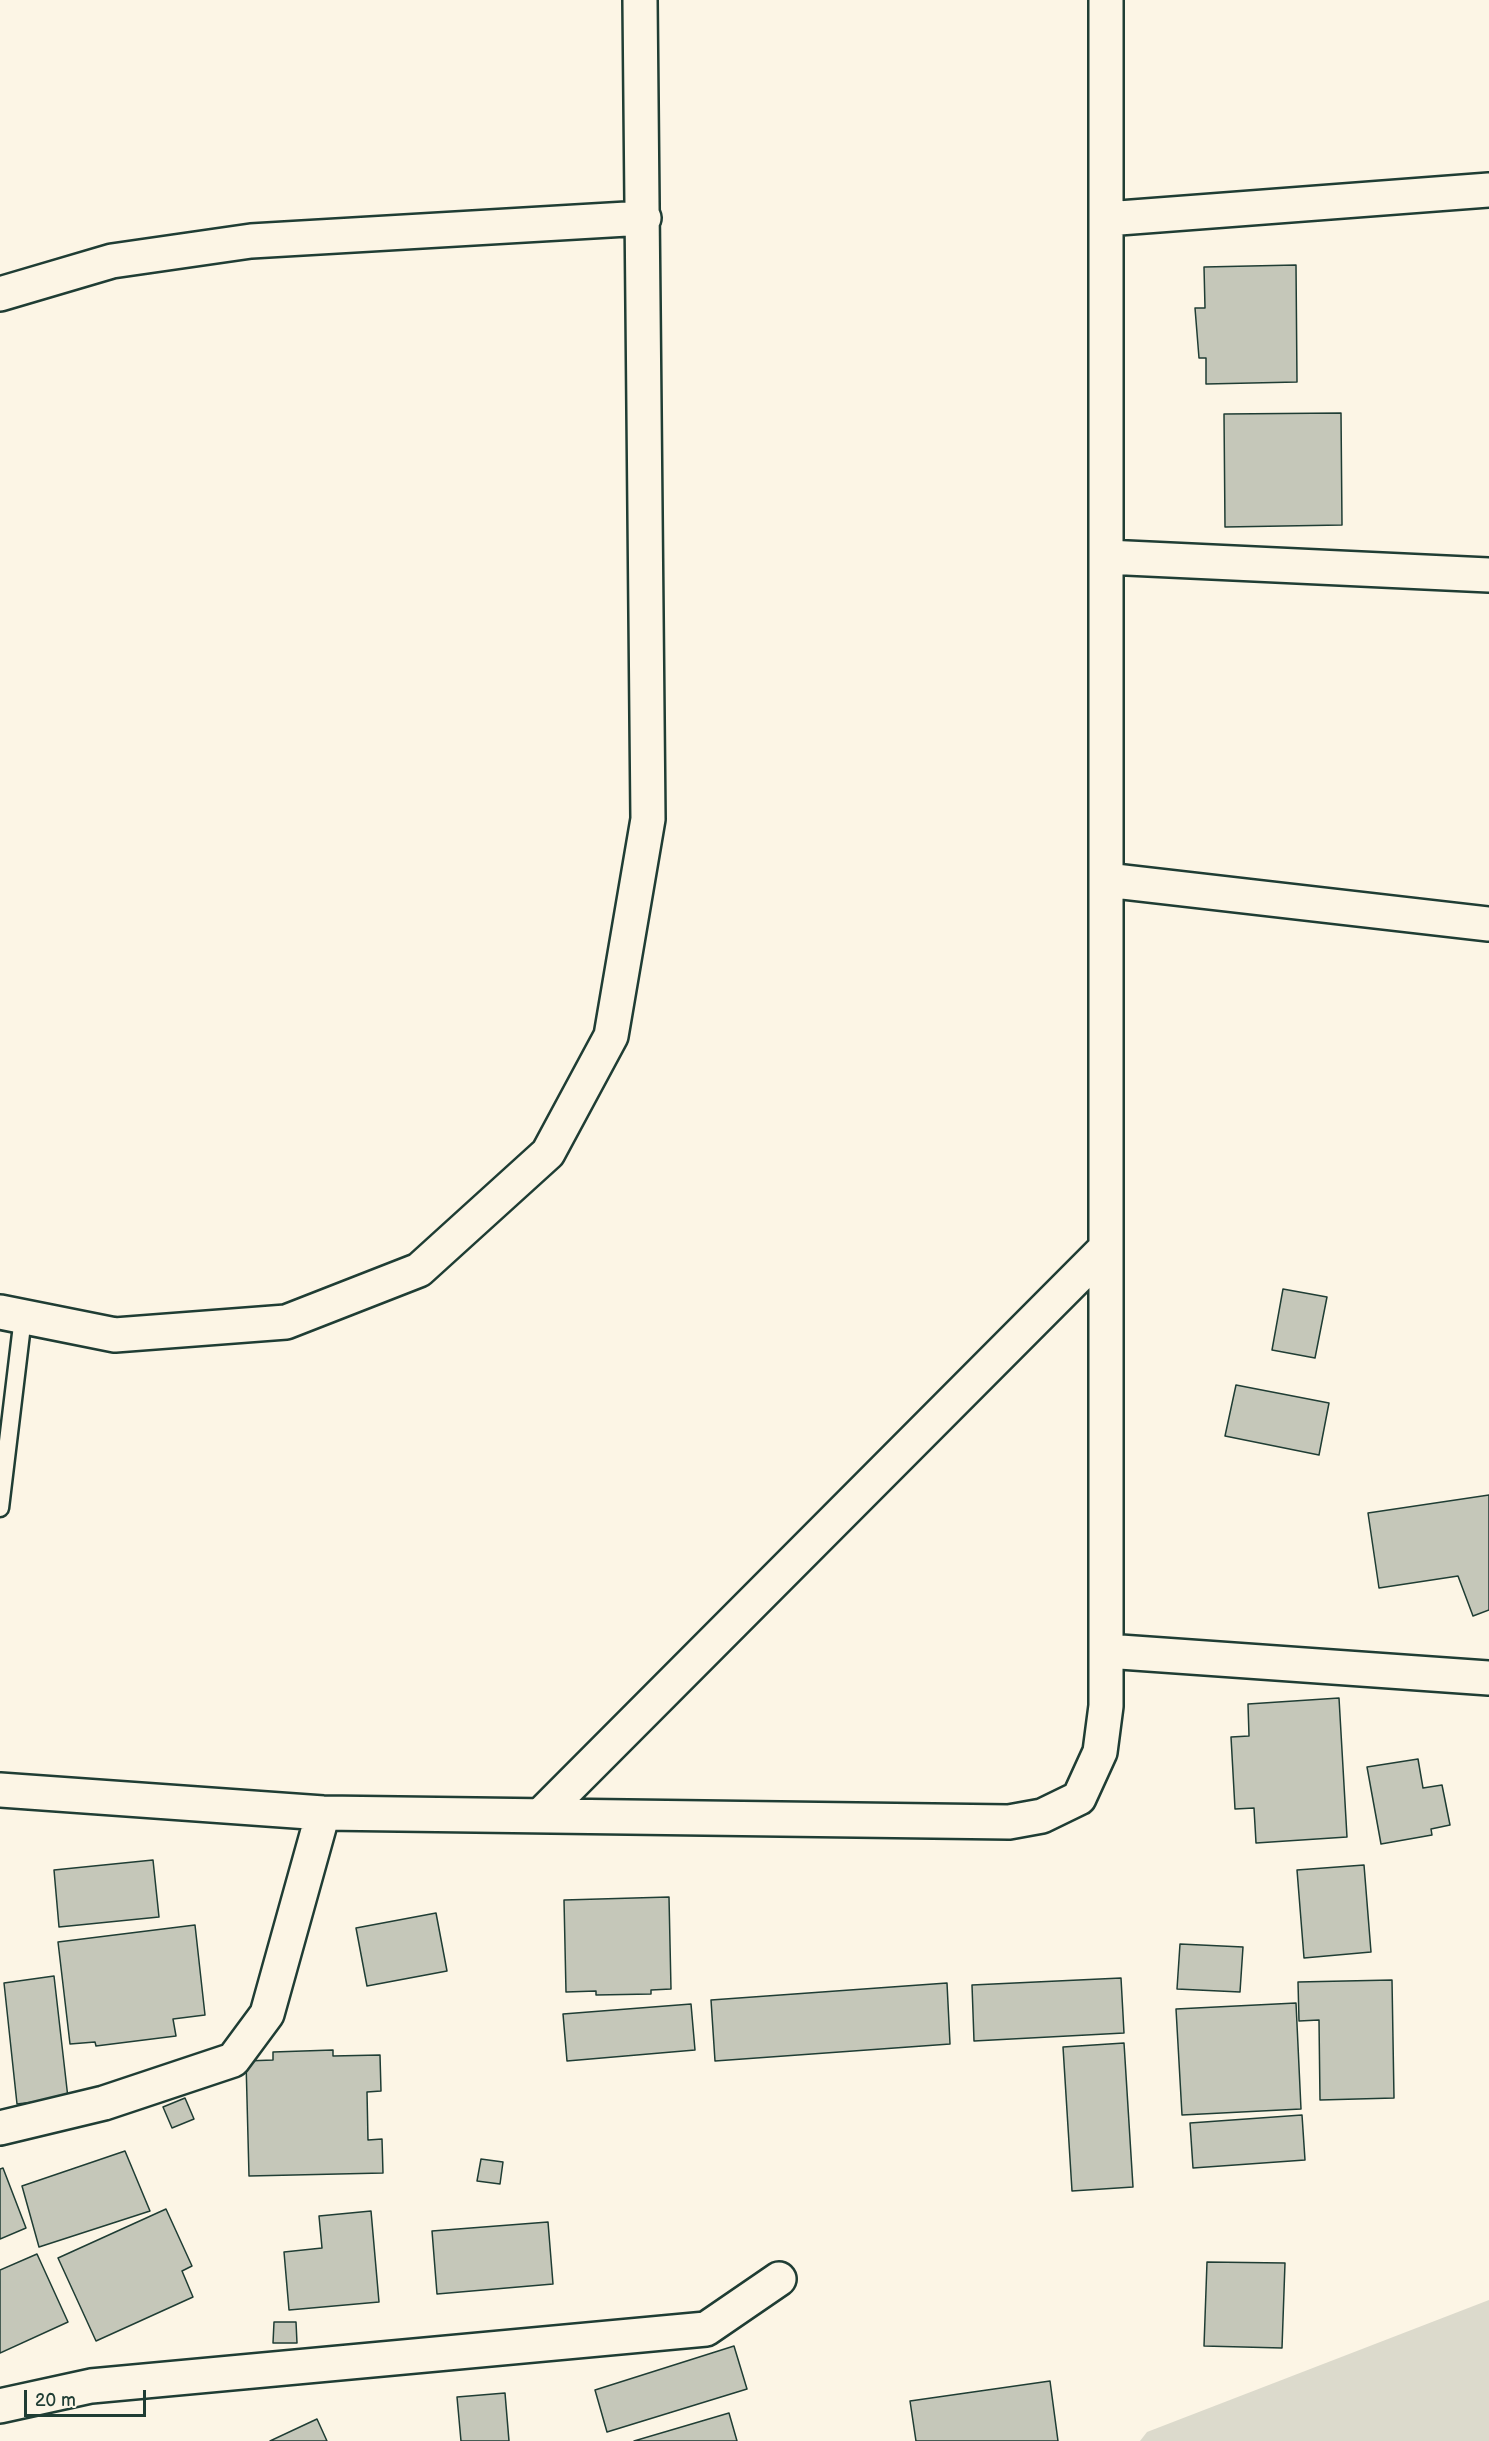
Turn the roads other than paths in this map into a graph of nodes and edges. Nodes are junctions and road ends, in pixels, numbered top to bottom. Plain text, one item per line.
1 (640, 0) edge
2 (1106, 0) edge
3 (1489, 190) edge
4 (644, 218) junction
5 (1106, 219) junction
6 (0, 294) edge
7 (1106, 557) junction
8 (1489, 575) edge
9 (1106, 880) junction
10 (1489, 924) edge
11 (1106, 1248) junction
12 (12, 1315) edge
13 (0, 1508) edge
14 (1106, 1651) junction
15 (1489, 1678) edge
16 (0, 1790) edge
17 (323, 1813) junction
18 (542, 1814) junction
19 (0, 2128) edge
20 (779, 2279) dead end
21 (0, 2406) edge

1 - 4 street
2 - 5 street
3 - 5 street
4 - 6 street
4 - 12 street
5 - 7 street
7 - 8 street
7 - 9 street
9 - 10 street
9 - 11 street
11 - 14 street
11 - 18 street
12 - 13 lane
14 - 15 street
14 - 18 street
16 - 17 street
17 - 18 street
17 - 19 street
20 - 21 street

